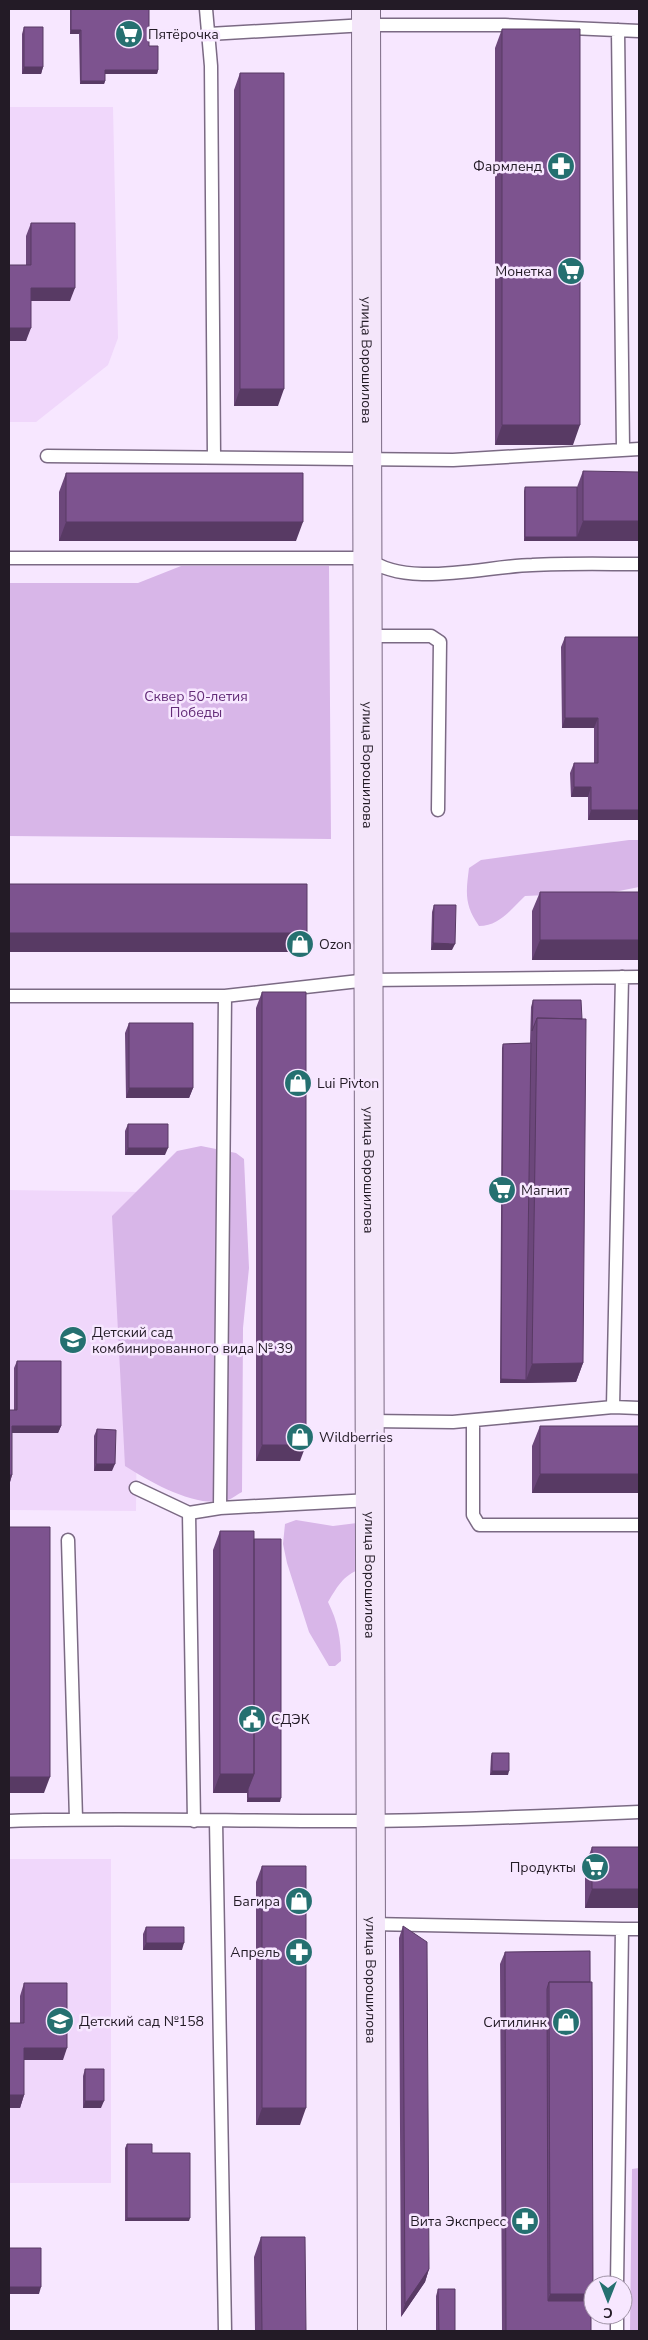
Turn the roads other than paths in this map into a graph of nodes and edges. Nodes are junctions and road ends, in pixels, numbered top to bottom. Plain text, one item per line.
1 (206, 9) edge
2 (366, 17) edge
3 (618, 30) junction
4 (639, 31) edge
5 (209, 34) junction
6 (623, 448) junction
7 (639, 449) edge
8 (47, 456) dead end
9 (214, 457) junction
10 (367, 460) junction
11 (9, 558) edge
12 (367, 558) junction
13 (639, 564) edge
14 (367, 636) junction
15 (438, 810) dead end
16 (622, 977) junction
17 (639, 977) edge
18 (368, 980) junction
19 (9, 996) edge
20 (225, 996) junction
21 (613, 1407) junction
22 (639, 1408) edge
23 (370, 1420) junction
24 (473, 1420) junction
25 (136, 1488) dead end
26 (370, 1500) junction
27 (220, 1508) junction
28 (189, 1513) junction
29 (639, 1526) edge
30 (68, 1540) dead end
31 (639, 1812) edge
32 (76, 1819) junction
33 (9, 1821) edge
34 (194, 1821) junction
35 (216, 1821) junction
36 (371, 1821) junction
37 (371, 1924) junction
38 (622, 1929) junction
39 (639, 1929) edge
40 (617, 2275) edge
41 (225, 2331) edge
42 (372, 2331) edge

1 - 5 lane
2 - 3 lane
2 - 5 lane
2 - 10 main road, улица Ворошилова
3 - 4 lane
3 - 6 lane
5 - 9 lane
6 - 7 lane
6 - 10 lane
8 - 9 lane
9 - 10 lane
10 - 12 main road, улица Ворошилова
11 - 12 lane
12 - 13 lane
12 - 14 main road, улица Ворошилова
14 - 15 lane
14 - 18 main road, улица Ворошилова
16 - 17 lane
16 - 18 lane
16 - 21 lane
18 - 20 lane
18 - 23 main road, улица Ворошилова
19 - 20 lane
20 - 27 lane
21 - 22 lane
21 - 24 lane
23 - 24 lane
23 - 26 main road, улица Ворошилова
24 - 29 lane
25 - 28 lane
26 - 27 lane
26 - 36 main road, улица Ворошилова
27 - 28 lane
28 - 34 lane
30 - 32 lane
31 - 36 lane
32 - 33 lane
32 - 34 lane
34 - 35 lane
35 - 36 lane
35 - 41 lane
36 - 37 main road, улица Ворошилова
37 - 38 lane
37 - 42 main road, улица Ворошилова
38 - 39 lane
38 - 40 lane

